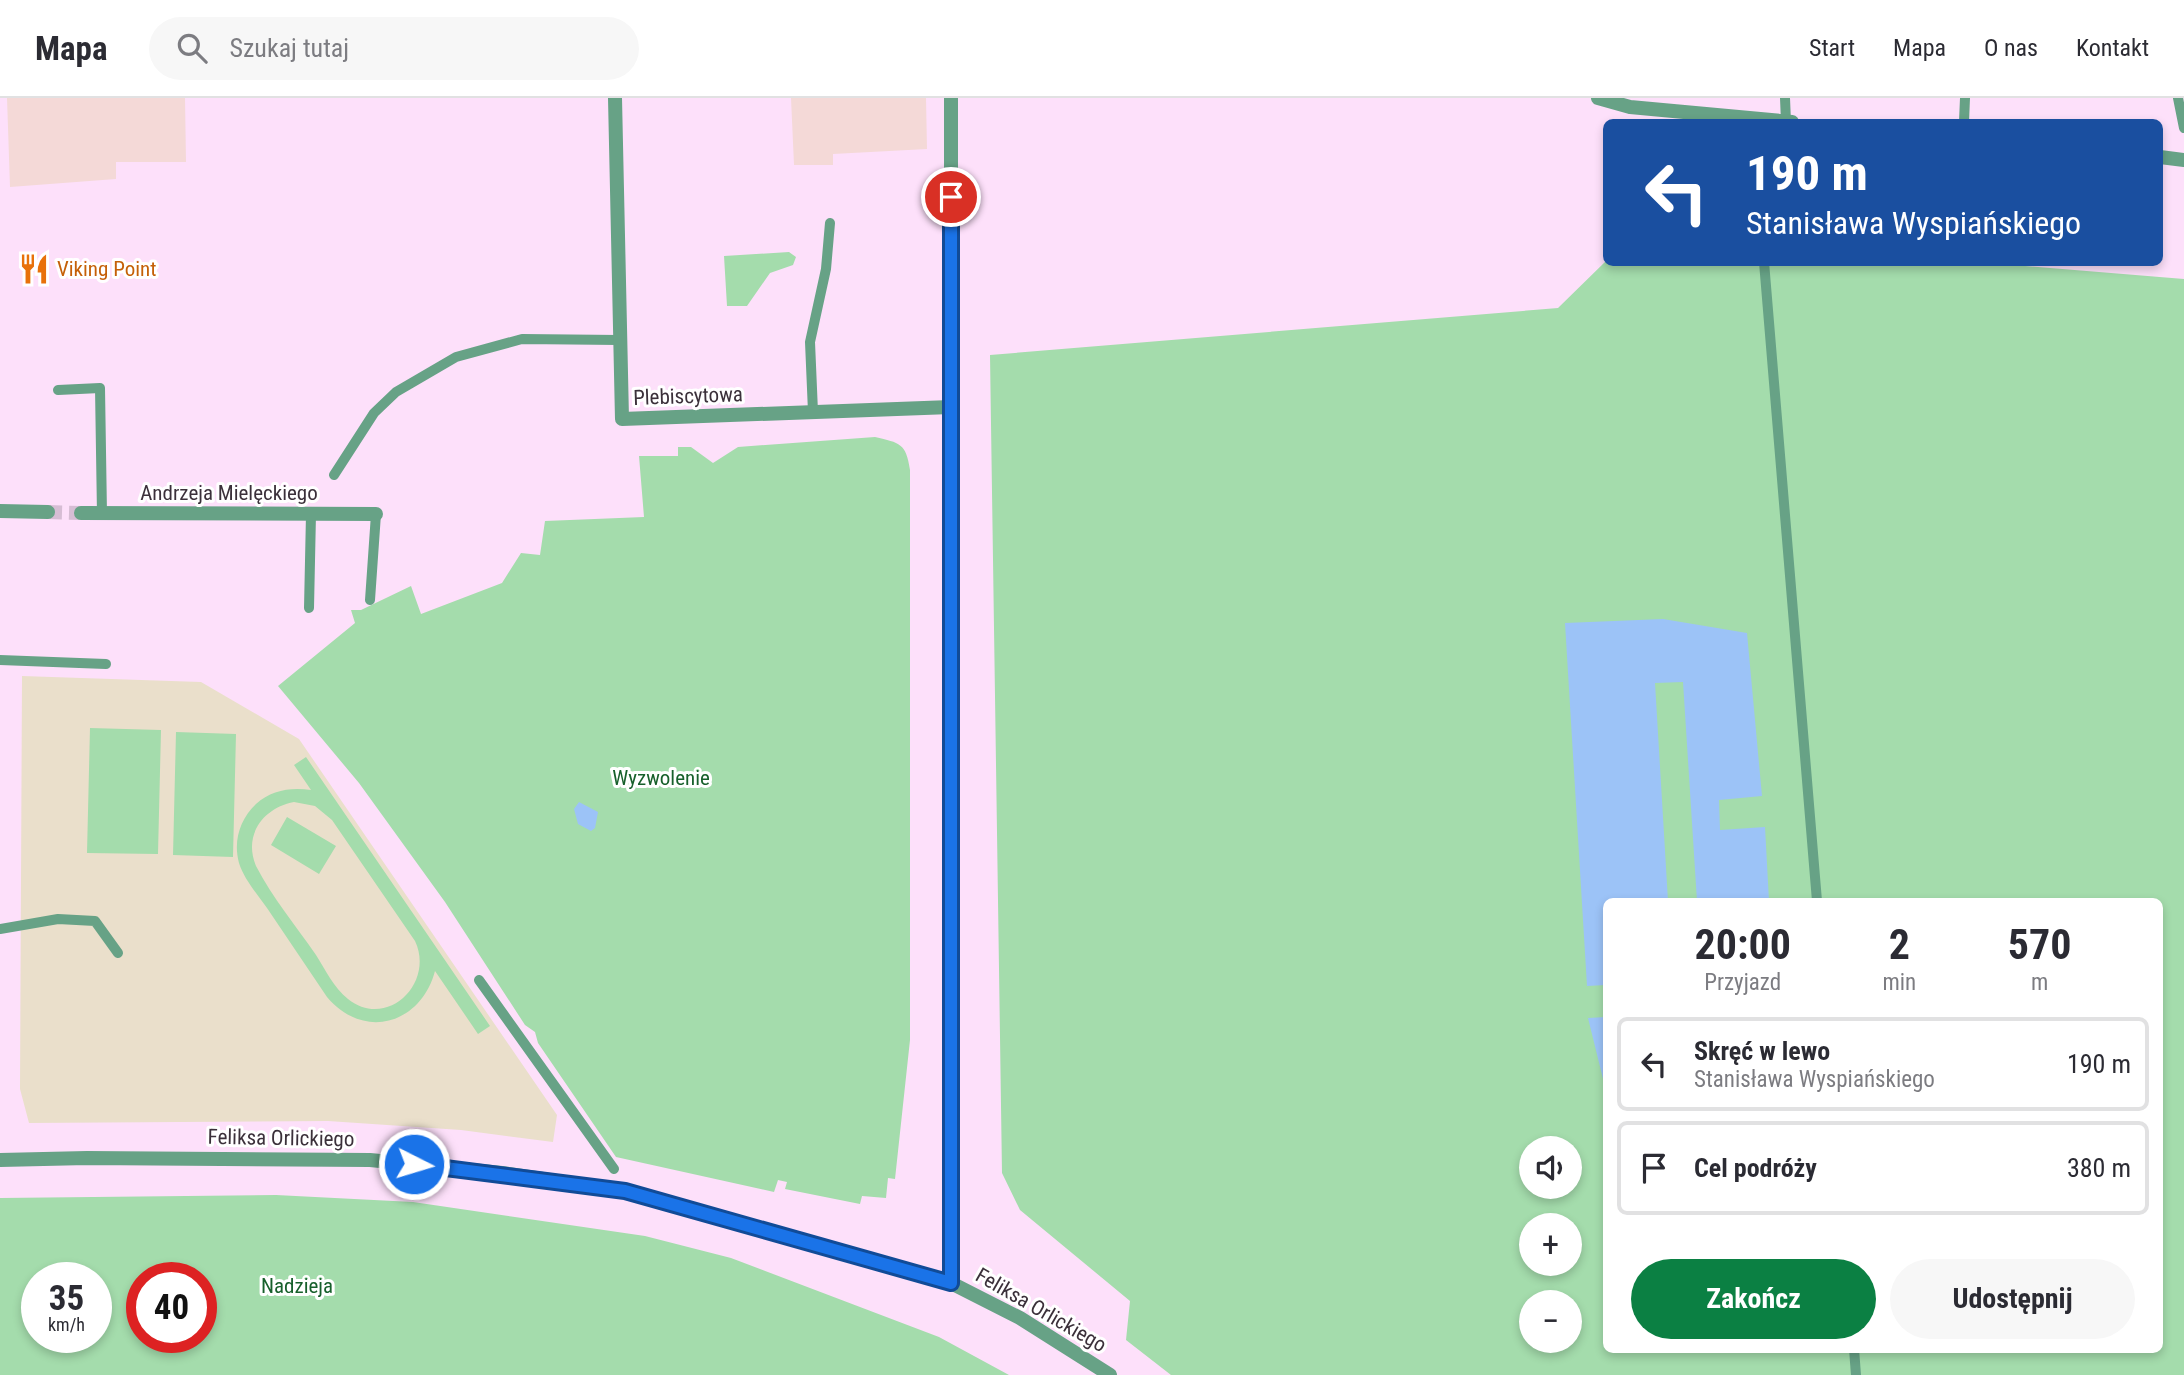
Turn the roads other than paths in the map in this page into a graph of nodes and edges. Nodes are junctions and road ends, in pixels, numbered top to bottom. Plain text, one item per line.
1 (615, 98) edge
2 (951, 98) edge
3 (1598, 98) edge
4 (1785, 98) edge
5 (1965, 98) edge
6 (2178, 98) edge
7 (1741, 119) edge
8 (1786, 119) edge
9 (1964, 119) edge
10 (2184, 128) edge
11 (2163, 157) edge
12 (2184, 160) edge
13 (830, 223) dead end
14 (1764, 266) edge
15 (619, 341) junction
16 (58, 390) dead end
17 (951, 407) junction
18 (813, 412) junction
19 (334, 475) dead end
20 (0, 511) edge
21 (48, 512) tunnel mouth
22 (81, 513) tunnel mouth
23 (102, 514) junction
24 (311, 514) junction
25 (376, 514) joint
26 (370, 600) dead end
27 (309, 608) dead end
28 (0, 660) edge
29 (106, 664) dead end
30 (1817, 898) edge
31 (0, 929) edge
32 (118, 953) dead end
33 (479, 980) dead end
34 (0, 1160) edge
35 (614, 1169) dead end
36 (951, 1283) junction
37 (1854, 1353) edge
38 (1110, 1375) edge
39 (1856, 1375) edge

1 - 15 street, Plebiscytowa
2 - 17 street
3 - 7 street
4 - 8 lane
5 - 9 lane
6 - 10 lane
11 - 12 street
13 - 18 lane
14 - 30 lane
15 - 18 street, Plebiscytowa
15 - 19 lane
16 - 23 lane
17 - 18 street, Plebiscytowa
17 - 36 street
20 - 21 street
22 - 23 street, Andrzeja Mielęckiego
23 - 24 street, Andrzeja Mielęckiego
24 - 25 street, Andrzeja Mielęckiego
24 - 27 lane
25 - 26 lane
28 - 29 lane
31 - 32 lane
33 - 35 lane
34 - 36 street, Feliksa Orlickiego
36 - 38 street, Feliksa Orlickiego
37 - 39 lane

